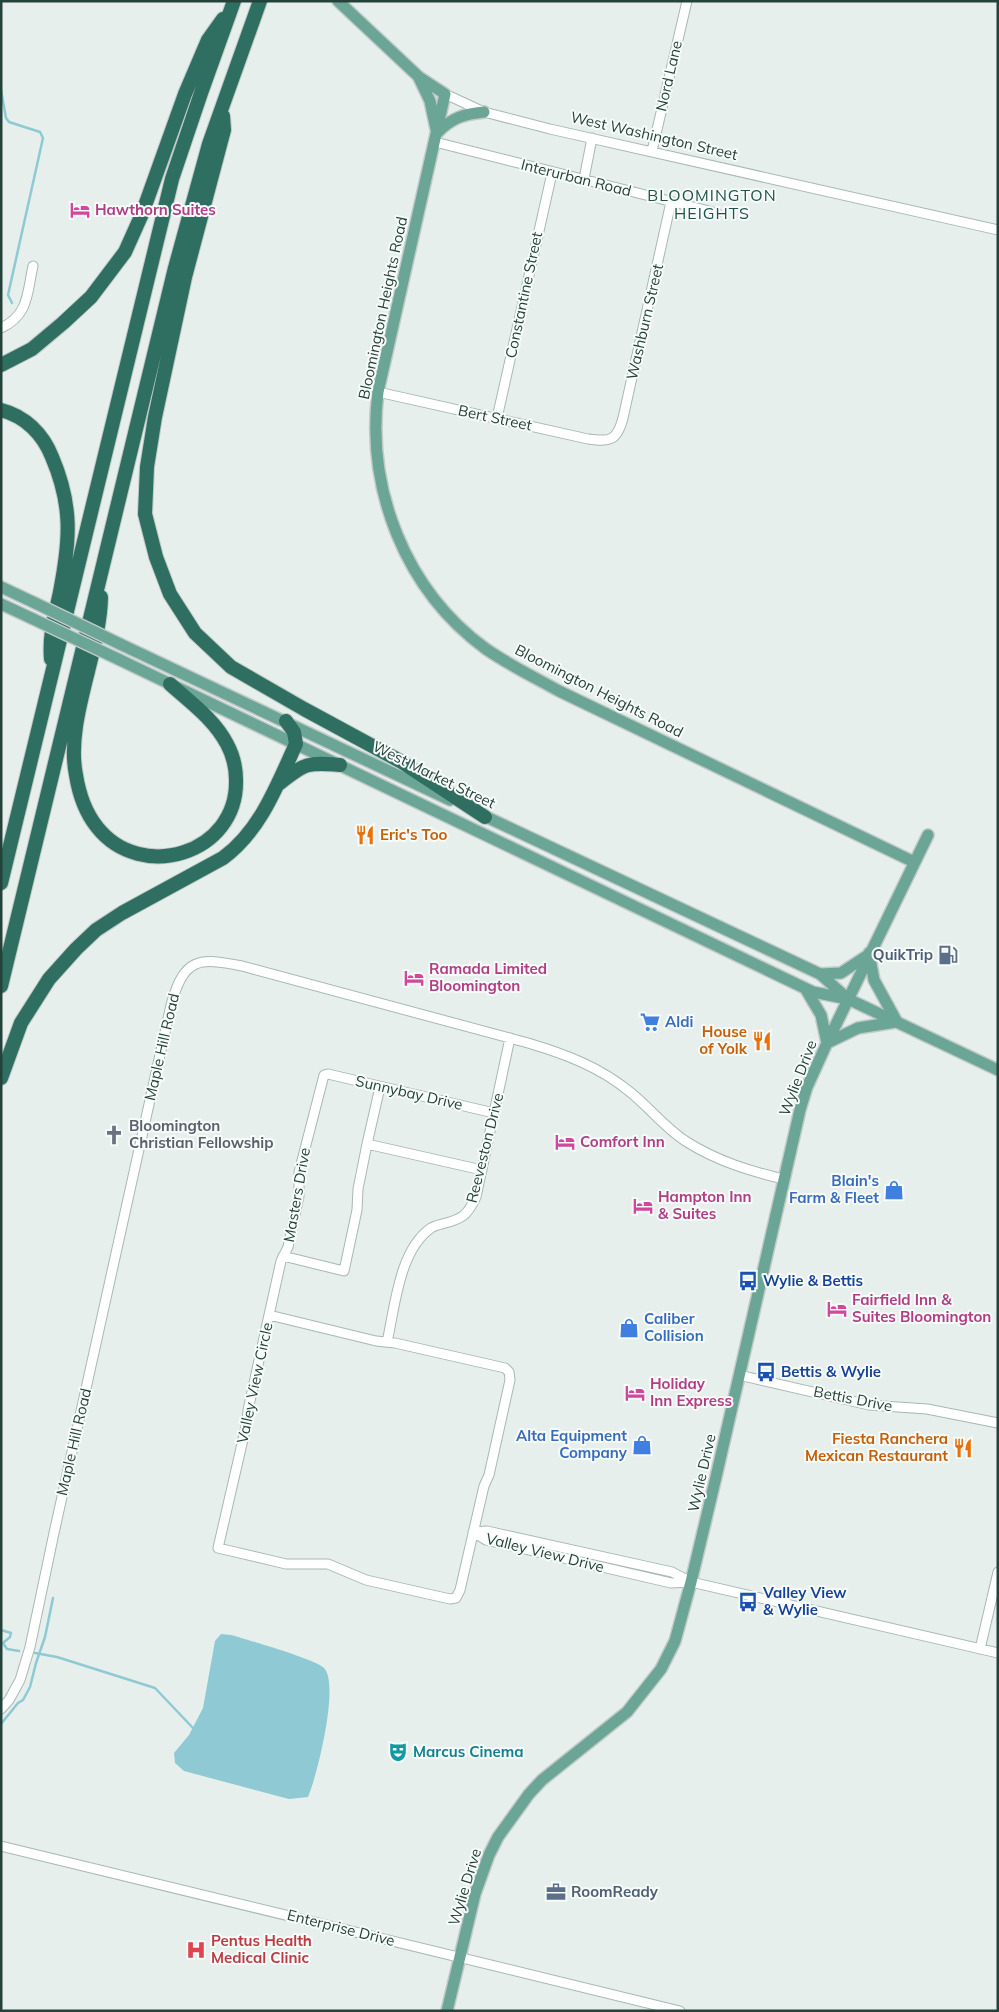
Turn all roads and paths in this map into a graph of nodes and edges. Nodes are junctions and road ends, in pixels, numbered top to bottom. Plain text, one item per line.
1 (260, 1) edge
2 (338, 1) edge
3 (687, 1) edge
4 (233, 4) edge
5 (419, 78) junction
6 (445, 94) junction
7 (222, 105) junction
8 (484, 112) junction
9 (436, 137) junction
10 (592, 138) junction
11 (652, 151) junction
12 (552, 172) junction
13 (584, 179) junction
14 (671, 202) junction
15 (717, 213) dead end
16 (998, 230) edge
17 (33, 266) dead end
18 (1, 328) edge
19 (1, 365) edge
20 (378, 392) junction
21 (1, 410) edge
22 (497, 418) junction
23 (612, 439) joint
24 (102, 572) junction
25 (1, 587) edge
26 (1, 604) edge
27 (52, 671) junction
28 (170, 684) junction
29 (286, 721) junction
30 (296, 744) junction
31 (340, 765) junction
32 (276, 787) junction
33 (485, 817) junction
34 (928, 835) dead end
35 (914, 862) junction
36 (1, 883) edge
37 (869, 953) junction
38 (820, 974) junction
39 (1, 986) edge
40 (805, 988) junction
41 (848, 999) junction
42 (897, 1022) junction
43 (510, 1038) junction
44 (827, 1043) junction
45 (998, 1070) edge
46 (324, 1075) joint
47 (1, 1078) edge
48 (380, 1087) junction
49 (494, 1113) junction
50 (367, 1144) junction
51 (482, 1170) junction
52 (783, 1179) junction
53 (283, 1256) junction
54 (269, 1315) junction
55 (388, 1342) junction
56 (739, 1375) junction
57 (998, 1423) edge
58 (473, 1532) junction
59 (998, 1572) edge
60 (691, 1582) junction
61 (980, 1649) junction
62 (998, 1653) edge
63 (1, 1709) edge
64 (1, 1846) edge
65 (460, 1957) junction
66 (447, 2011) edge
67 (680, 2011) edge

1 - 7 highway
2 - 5 main road, West Washington Street
3 - 11 street, Nord Lane
4 - 19 highway
4 - 27 highway
5 - 6 main road, West Washington Street
5 - 9 main road
6 - 8 street, West Washington Street
6 - 9 main road, Bloomington Heights Road
7 - 24 highway
7 - 33 highway
8 - 9 main road
8 - 10 street, West Washington Street
9 - 12 street, Interurban Road
9 - 20 main road, Bloomington Heights Road
10 - 11 street, West Washington Street
10 - 13 street
11 - 16 street, West Washington Street
12 - 13 street, Interurban Road
12 - 22 street, Constantine Street
13 - 14 street, Interurban Road
14 - 15 street, Interurban Road
14 - 23 street, Washburn Street
17 - 18 street
20 - 22 street, Bert Street
20 - 35 main road, Bloomington Heights Road
21 - 27 highway
22 - 23 street, Bert Street
24 - 28 highway
24 - 39 highway
25 - 29 main road, West Market Street, bridge
26 - 28 main road, West Market Street, bridge
27 - 36 highway
28 - 30 main road, West Market Street
29 - 30 highway
29 - 33 main road, West Market Street
30 - 31 main road, West Market Street
30 - 32 highway
31 - 32 highway
31 - 40 main road, West Market Street
32 - 47 highway
33 - 38 main road, West Market Street
34 - 35 main road, Wylie Drive
35 - 37 main road, Wylie Drive
37 - 38 main road
37 - 41 main road, Wylie Drive
37 - 42 main road
38 - 41 main road, West Market Street
40 - 41 main road, West Market Street
40 - 44 main road
41 - 42 main road, West Market Street
41 - 44 main road, Wylie Drive
42 - 44 main road
42 - 45 main road, West Market Street
43 - 49 street, Reeveston Drive
43 - 52 street, Maple Hill Road
43 - 63 street, Maple Hill Road
44 - 52 main road, Wylie Drive
46 - 48 street, Sunnybay Drive
46 - 53 street, Masters Drive
48 - 49 street, Sunnybay Drive
48 - 50 street
49 - 51 street, Reeveston Drive
50 - 51 street
50 - 53 street
51 - 55 street, Reeveston Drive
52 - 56 main road, Wylie Drive
53 - 54 street, Masters Drive
54 - 55 street, Valley View Circle
54 - 58 street, Valley View Circle
55 - 58 street, Valley View Circle
56 - 57 street, Bettis Drive
56 - 60 main road, Wylie Drive
58 - 60 street, Valley View Drive
59 - 61 street
60 - 61 street, Valley View Drive
60 - 65 main road, Wylie Drive
61 - 62 street, Valley View Drive
64 - 65 street, Enterprise Drive
65 - 66 main road, Wylie Drive
65 - 67 street, Enterprise Drive

